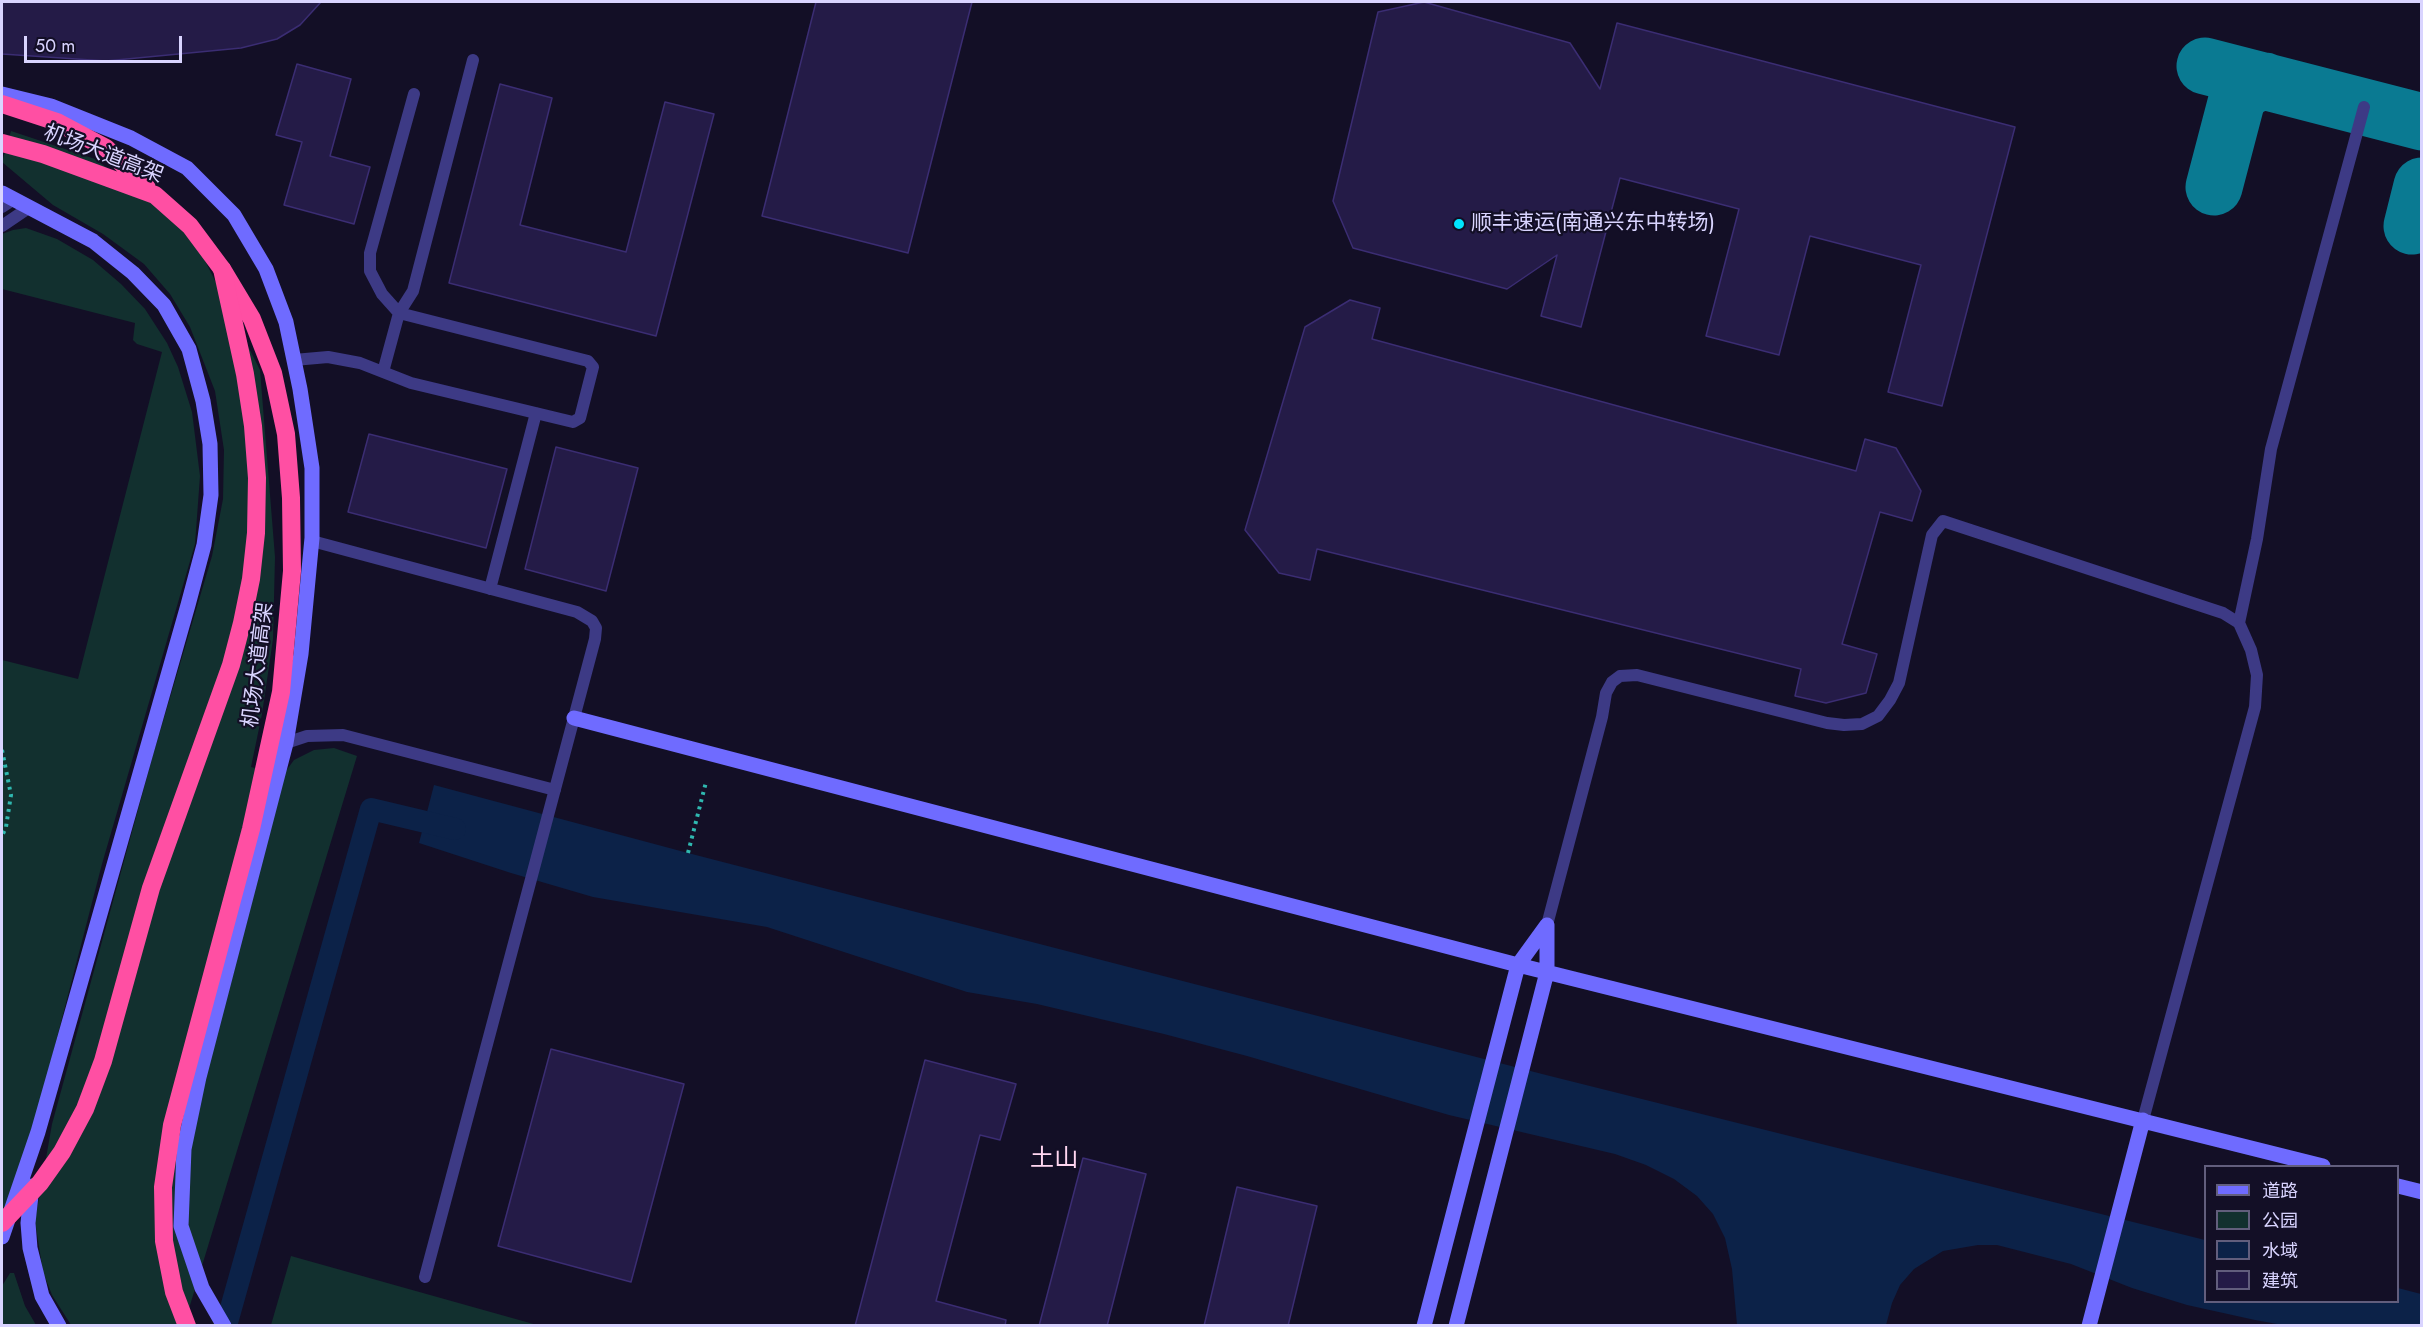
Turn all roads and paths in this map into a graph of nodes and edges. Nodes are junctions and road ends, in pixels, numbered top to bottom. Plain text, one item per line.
1 (473, 60) dead end
2 (2, 94) edge
3 (414, 94) dead end
4 (2, 104) edge
5 (2364, 106) dead end
6 (2, 144) edge
7 (155, 195) junction
8 (6, 200) edge
9 (30, 207) junction
10 (2, 226) edge
11 (222, 269) junction
12 (399, 313) junction
13 (294, 360) junction
14 (383, 372) junction
15 (536, 413) junction
16 (312, 541) junction
17 (490, 589) junction
18 (2239, 623) junction
19 (574, 718) junction
20 (286, 743) junction
21 (2, 750) edge
22 (706, 782) dead end
23 (555, 790) junction
24 (2, 836) edge
25 (688, 854) dead end
26 (1547, 925) junction
27 (1518, 966) junction
28 (1547, 972) junction
29 (2143, 1120) junction
30 (38, 1132) junction
31 (2315, 1165) edge
32 (2399, 1186) edge
33 (2421, 1192) edge
34 (2, 1223) edge
35 (2, 1238) edge
36 (425, 1277) dead end
37 (59, 1326) edge
38 (187, 1326) edge
39 (224, 1326) edge
40 (1424, 1326) edge
41 (1456, 1326) edge
42 (2089, 1326) edge

1 - 12 lane
2 - 13 street
3 - 12 lane
4 - 7 highway
5 - 18 lane
6 - 7 highway, 机场大道高架
7 - 11 highway, 机场大道高架
8 - 9 street
9 - 10 lane
9 - 30 street
11 - 34 highway, bridge
11 - 38 highway, 机场大道高架
12 - 14 lane
12 - 15 lane
13 - 14 lane
13 - 16 street
14 - 15 lane
15 - 17 lane
16 - 17 lane
16 - 20 street
17 - 19 lane
18 - 26 lane
18 - 29 lane
19 - 23 lane
19 - 27 street
20 - 23 lane
20 - 39 street
21 - 24 path
22 - 25 path
23 - 36 lane
26 - 27 street
26 - 28 street
27 - 28 street
27 - 40 street
28 - 29 street
28 - 41 street
29 - 31 street
29 - 42 street
30 - 35 street
30 - 37 street
32 - 33 street

